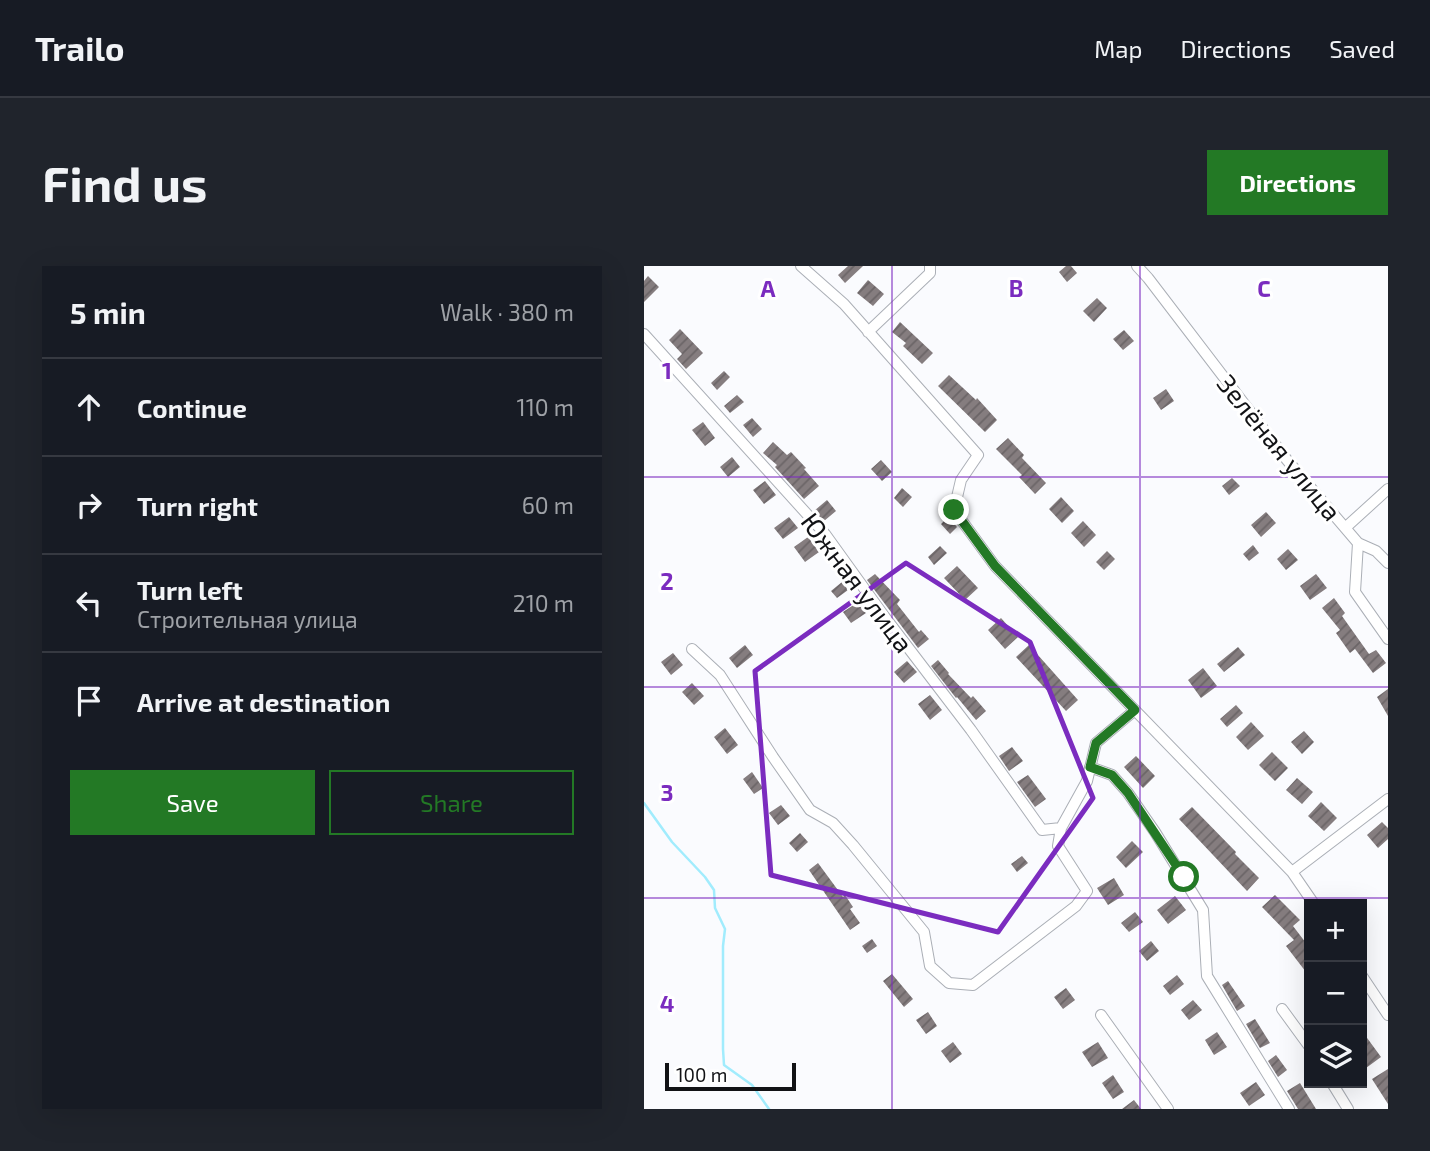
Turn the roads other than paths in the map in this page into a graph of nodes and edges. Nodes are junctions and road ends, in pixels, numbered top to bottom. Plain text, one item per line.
1 (801, 266) edge
2 (930, 266) edge
3 (1137, 266) edge
4 (868, 332) junction
5 (644, 334) edge
6 (1388, 489) edge
7 (1345, 528) junction
8 (1358, 543) junction
9 (1388, 563) edge
10 (1388, 639) edge
11 (692, 649) dead end
12 (1135, 710) junction
13 (1090, 767) junction
14 (1388, 799) edge
15 (1061, 828) junction
16 (1292, 872) junction
17 (1311, 899) edge
18 (1367, 984) edge
19 (1282, 1009) dead end
20 (1101, 1015) dead end
21 (1388, 1015) edge
22 (1304, 1039) edge
23 (1335, 1088) edge
24 (1168, 1109) edge
25 (1289, 1109) edge
26 (1348, 1109) edge

1 - 4 street
2 - 4 street
3 - 7 street, Зелёная улица
4 - 12 street
5 - 15 street, Южная улица
6 - 7 street
7 - 8 street, Зелёная улица
8 - 9 street
8 - 10 street, Зелёная улица
11 - 15 street
12 - 13 street
12 - 16 street
13 - 15 street
13 - 25 street
14 - 16 street
16 - 17 street
18 - 21 street
19 - 22 street
20 - 24 street
23 - 26 street

